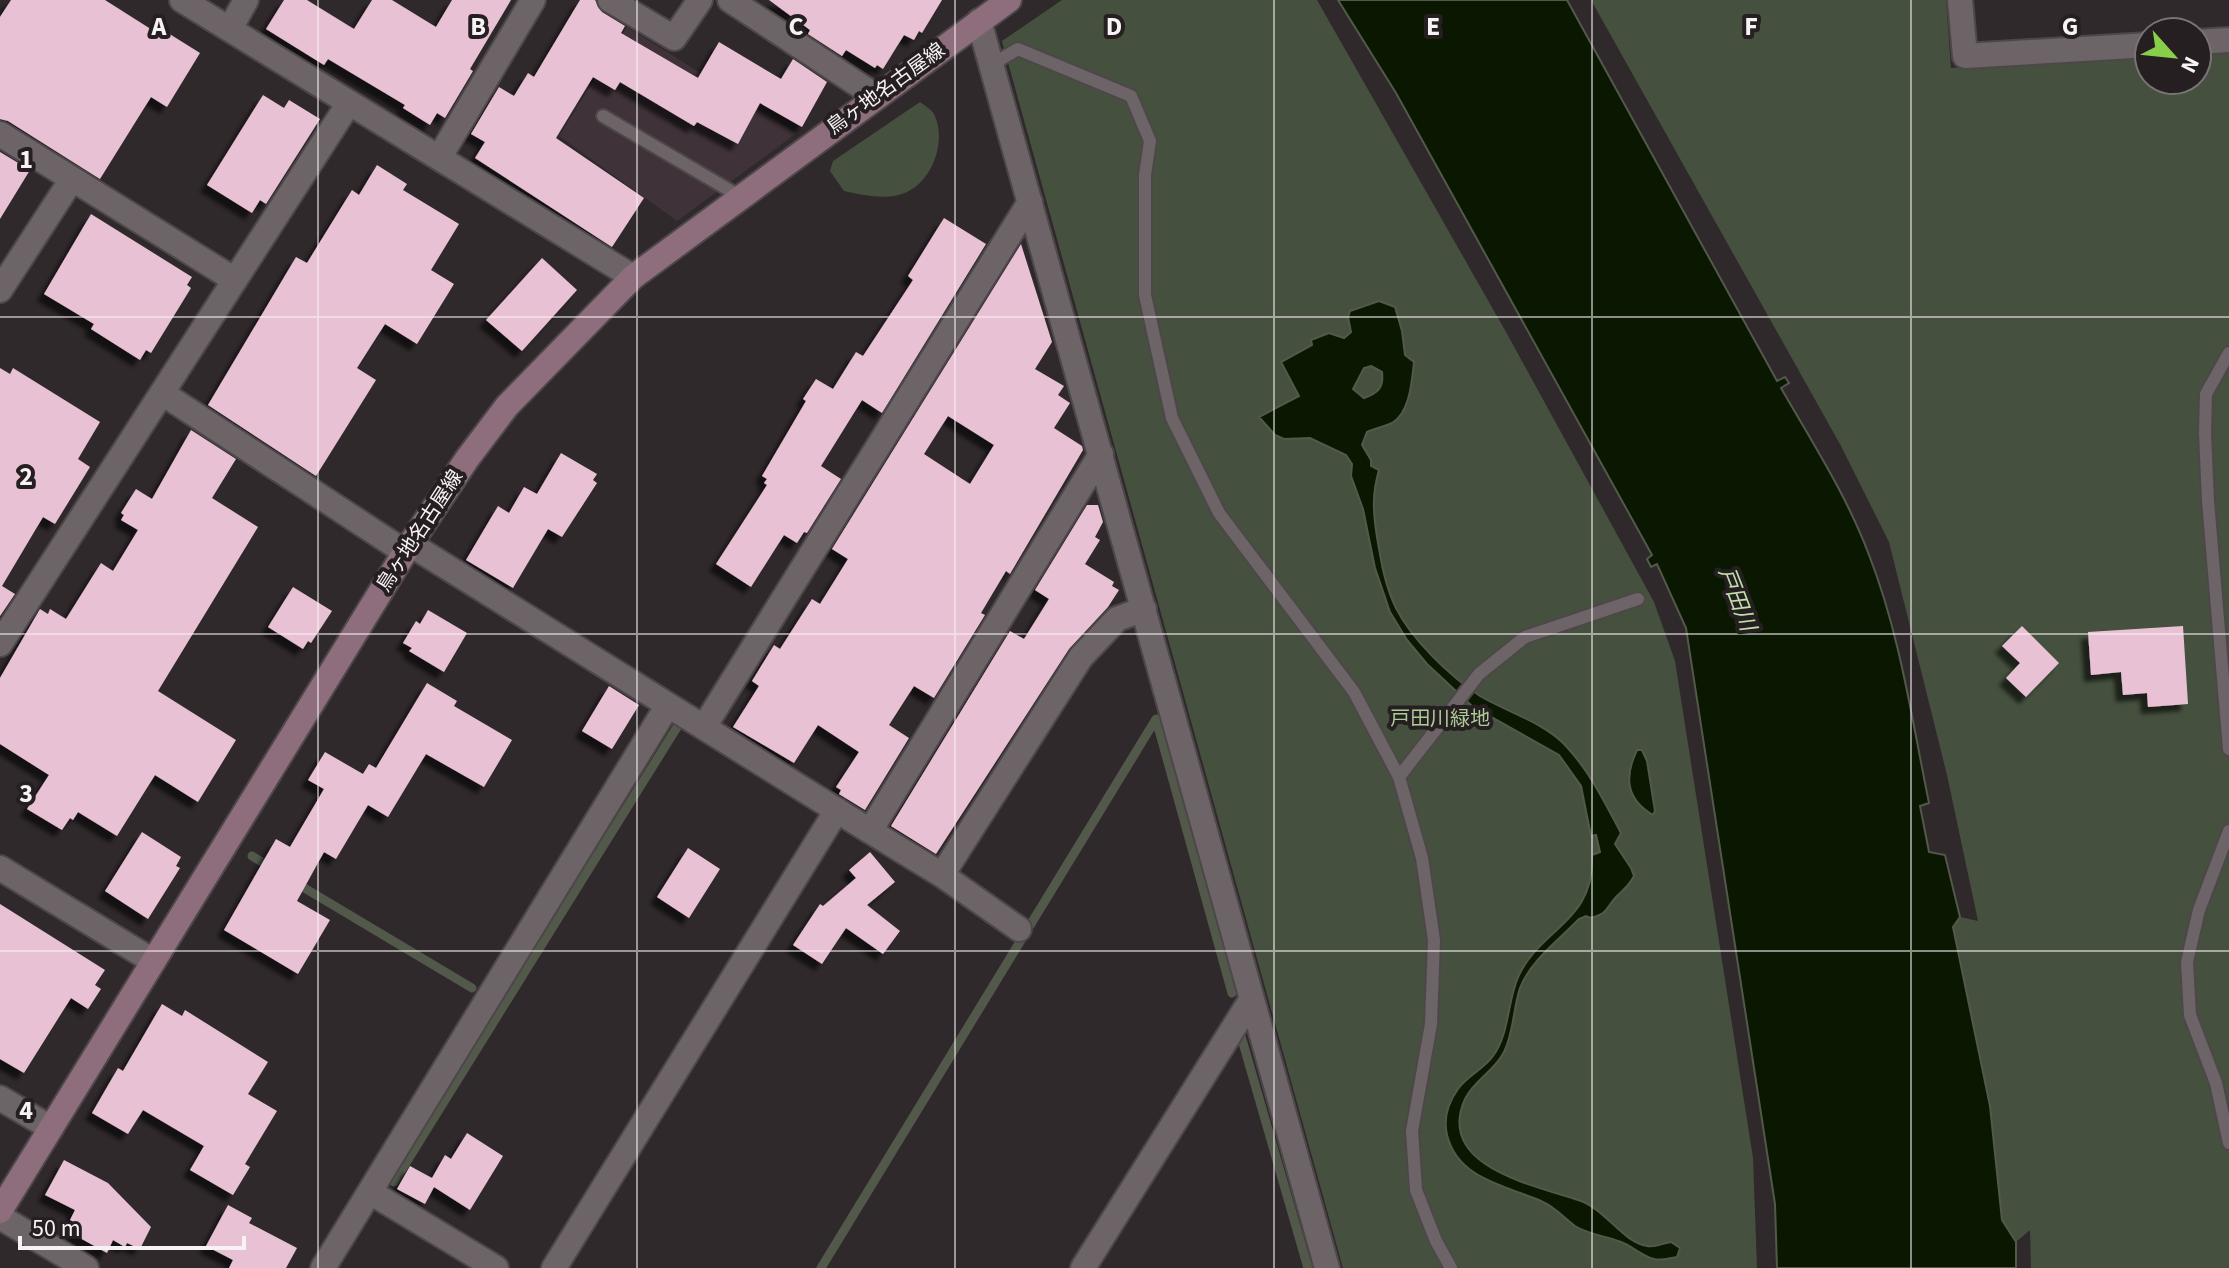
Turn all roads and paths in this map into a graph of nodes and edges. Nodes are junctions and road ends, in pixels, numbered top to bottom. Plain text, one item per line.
1 (182, 0) edge
2 (246, 0) edge
3 (533, 0) edge
4 (610, 0) edge
5 (700, 0) edge
6 (730, 0) edge
7 (1009, 0) edge
8 (1960, 0) edge
9 (979, 21) junction
10 (230, 29) junction
11 (2133, 46) edge
12 (991, 65) junction
13 (877, 97) junction
14 (349, 103) junction
15 (603, 116) dead end
16 (0, 134) edge
17 (439, 158) junction
18 (72, 179) junction
19 (741, 197) junction
20 (1030, 202) junction
21 (633, 277) junction
22 (235, 280) junction
23 (0, 290) edge
24 (2229, 353) edge
25 (162, 393) junction
26 (1101, 454) junction
27 (408, 548) junction
28 (1638, 599) dead end
29 (1144, 609) junction
30 (0, 644) edge
31 (668, 705) junction
32 (704, 727) junction
33 (2229, 749) edge
34 (1399, 777) junction
35 (837, 810) junction
36 (870, 831) junction
37 (2229, 831) edge
38 (0, 868) edge
39 (942, 875) junction
40 (1019, 929) dead end
41 (153, 961) junction
42 (1251, 1000) junction
43 (0, 1098) edge
44 (51, 1128) junction
45 (2229, 1143) edge
46 (370, 1192) junction
47 (0, 1214) edge
48 (86, 1268) edge
49 (323, 1268) edge
50 (496, 1268) edge
51 (554, 1268) edge
52 (1083, 1268) edge
53 (1327, 1268) edge
54 (1451, 1268) edge

1 - 10 street
2 - 10 street
3 - 17 street
4 - 5 street
6 - 13 street
7 - 9 main road, 鳥ヶ地名古屋線
8 - 11 street
9 - 12 street
9 - 13 main road, 鳥ヶ地名古屋線
10 - 14 street
12 - 20 street
12 - 34 lane
13 - 19 main road, 鳥ヶ地名古屋線
14 - 17 street
14 - 22 street
15 - 19 lane
16 - 18 street
17 - 21 street
18 - 22 street
18 - 23 street
19 - 21 main road, 鳥ヶ地名古屋線
20 - 26 street
20 - 32 street
21 - 27 main road, 鳥ヶ地名古屋線
22 - 25 street
24 - 33 lane
25 - 27 street
25 - 30 street
26 - 29 street
26 - 36 street
27 - 31 street
27 - 41 main road, 鳥ヶ地名古屋線
28 - 34 lane
29 - 39 street
29 - 42 street
31 - 32 street
31 - 46 street
32 - 35 street
34 - 54 lane
35 - 36 street
35 - 51 street
36 - 39 street
37 - 45 lane
38 - 41 street
39 - 40 street
41 - 44 main road, 鳥ヶ地名古屋線
42 - 52 street
42 - 53 street
43 - 44 street
44 - 47 main road, 鳥ヶ地名古屋線
46 - 49 street
46 - 50 street
47 - 48 street

